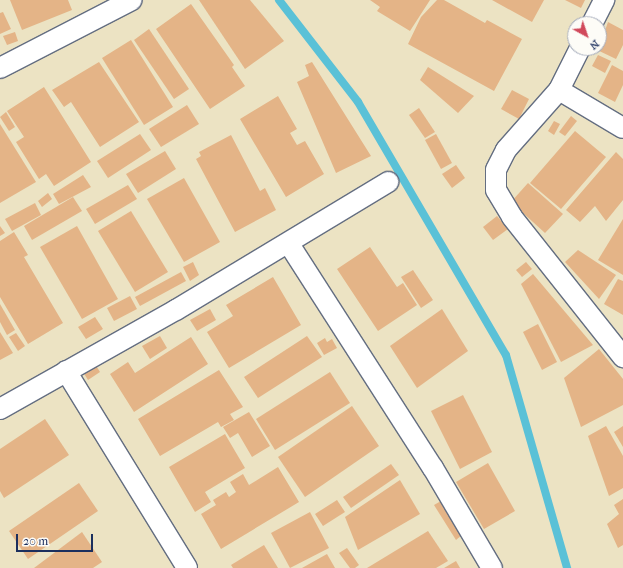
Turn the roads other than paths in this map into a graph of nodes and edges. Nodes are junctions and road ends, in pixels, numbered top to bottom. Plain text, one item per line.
1 (132, 0) edge
2 (604, 0) edge
3 (596, 16) edge
4 (576, 56) edge
5 (0, 68) edge
6 (560, 90) junction
7 (623, 128) edge
8 (388, 182) dead end
9 (289, 244) junction
10 (623, 357) edge
11 (66, 371) junction
12 (0, 409) edge
13 (187, 568) edge
14 (492, 568) edge

1 - 5 street
2 - 3 street
4 - 6 street
6 - 7 street
6 - 10 street
8 - 9 street
9 - 11 street
9 - 14 street
11 - 12 street
11 - 13 street

